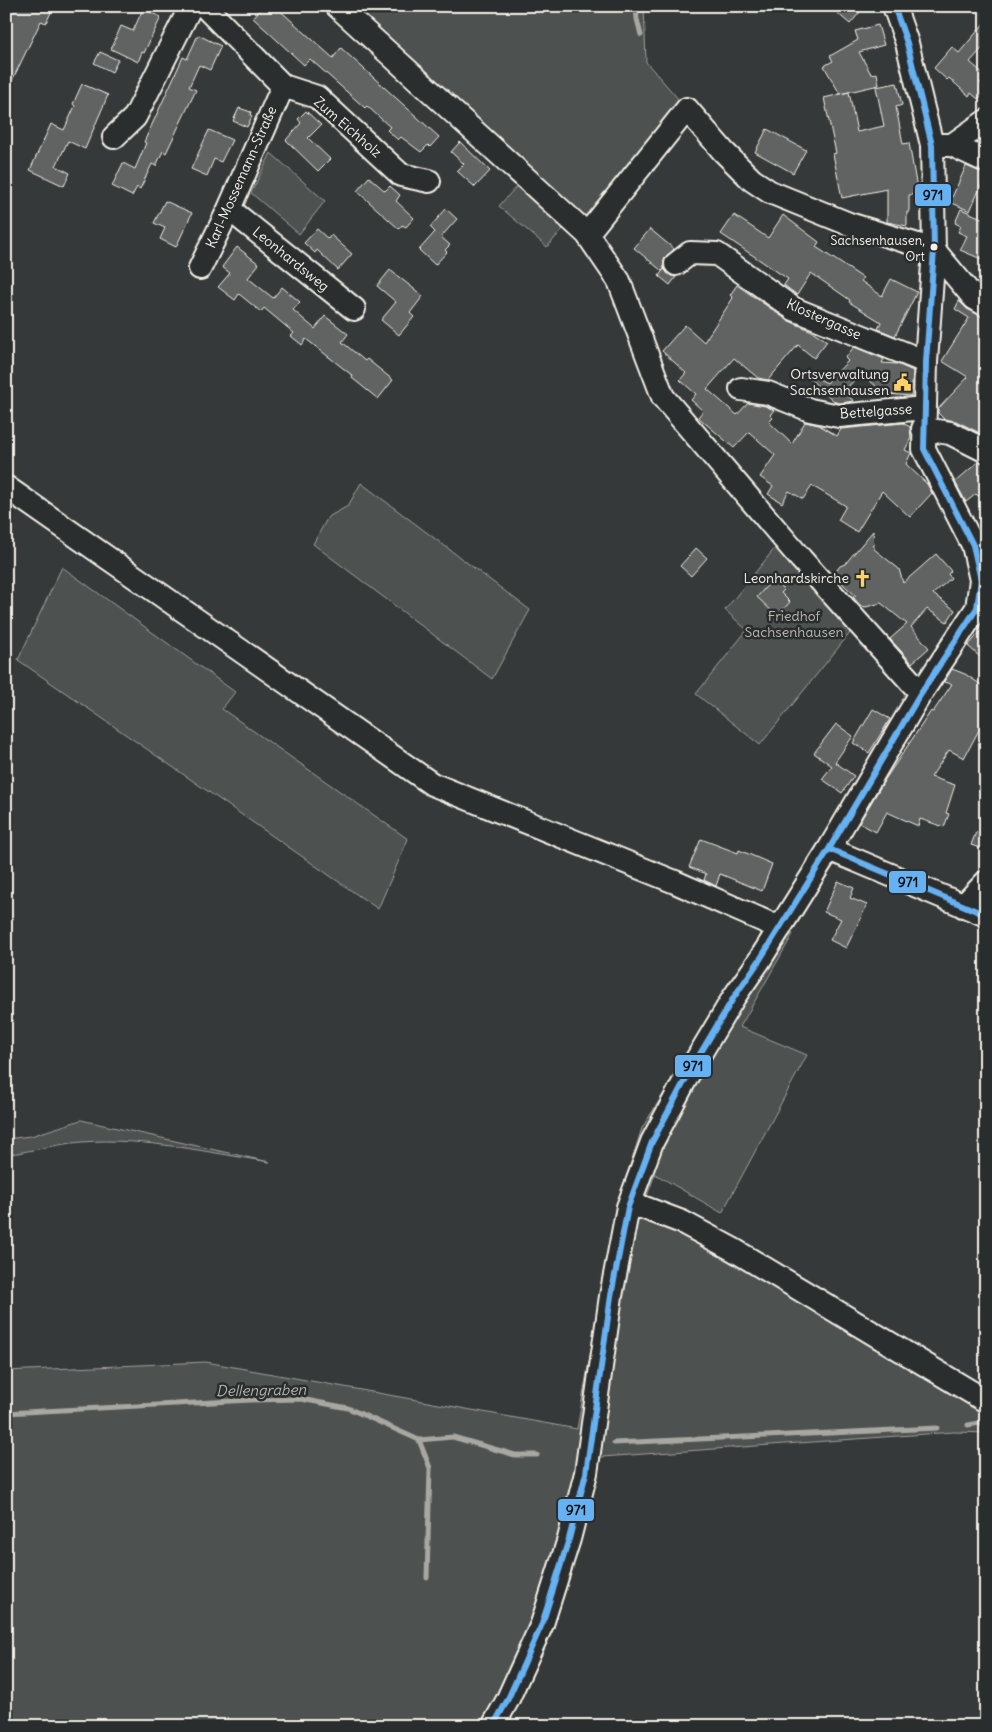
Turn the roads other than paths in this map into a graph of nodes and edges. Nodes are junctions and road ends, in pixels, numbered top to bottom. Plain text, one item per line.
1 (191, 6) edge
2 (204, 6) edge
3 (337, 6) edge
4 (894, 6) edge
5 (282, 86) junction
6 (986, 121) edge
7 (114, 137) dead end
8 (942, 145) junction
9 (986, 161) edge
10 (429, 181) dead end
11 (229, 209) junction
12 (587, 234) junction
13 (934, 250) junction
14 (676, 264) dead end
15 (200, 268) dead end
16 (986, 305) edge
17 (354, 309) dead end
18 (926, 362) junction
19 (741, 389) dead end
20 (924, 418) junction
21 (986, 451) edge
22 (6, 486) edge
23 (982, 603) edge
24 (921, 693) junction
25 (829, 849) junction
26 (986, 882) edge
27 (963, 906) junction
28 (986, 915) edge
29 (780, 928) junction
30 (628, 1207) junction
31 (986, 1401) edge
32 (493, 1726) edge

1 - 7 street
2 - 5 street, Zum Eichholz
3 - 12 street
4 - 8 street
5 - 10 street, Zum Eichholz
5 - 11 street, Karl-Mossemann-Straße
6 - 8 street
8 - 9 street
8 - 13 street
11 - 15 street, Karl-Mossemann-Straße
11 - 17 street, Leonhardsweg
12 - 13 street
12 - 24 street
13 - 16 street
13 - 18 street
14 - 18 street, Klostergasse
18 - 20 street
19 - 20 street, Bettelgasse
20 - 21 street, Bettelgasse
20 - 23 street
22 - 29 street
23 - 24 street
24 - 25 street
25 - 27 street
25 - 29 street
26 - 27 street
27 - 28 street
29 - 30 street
30 - 31 street
30 - 32 street

